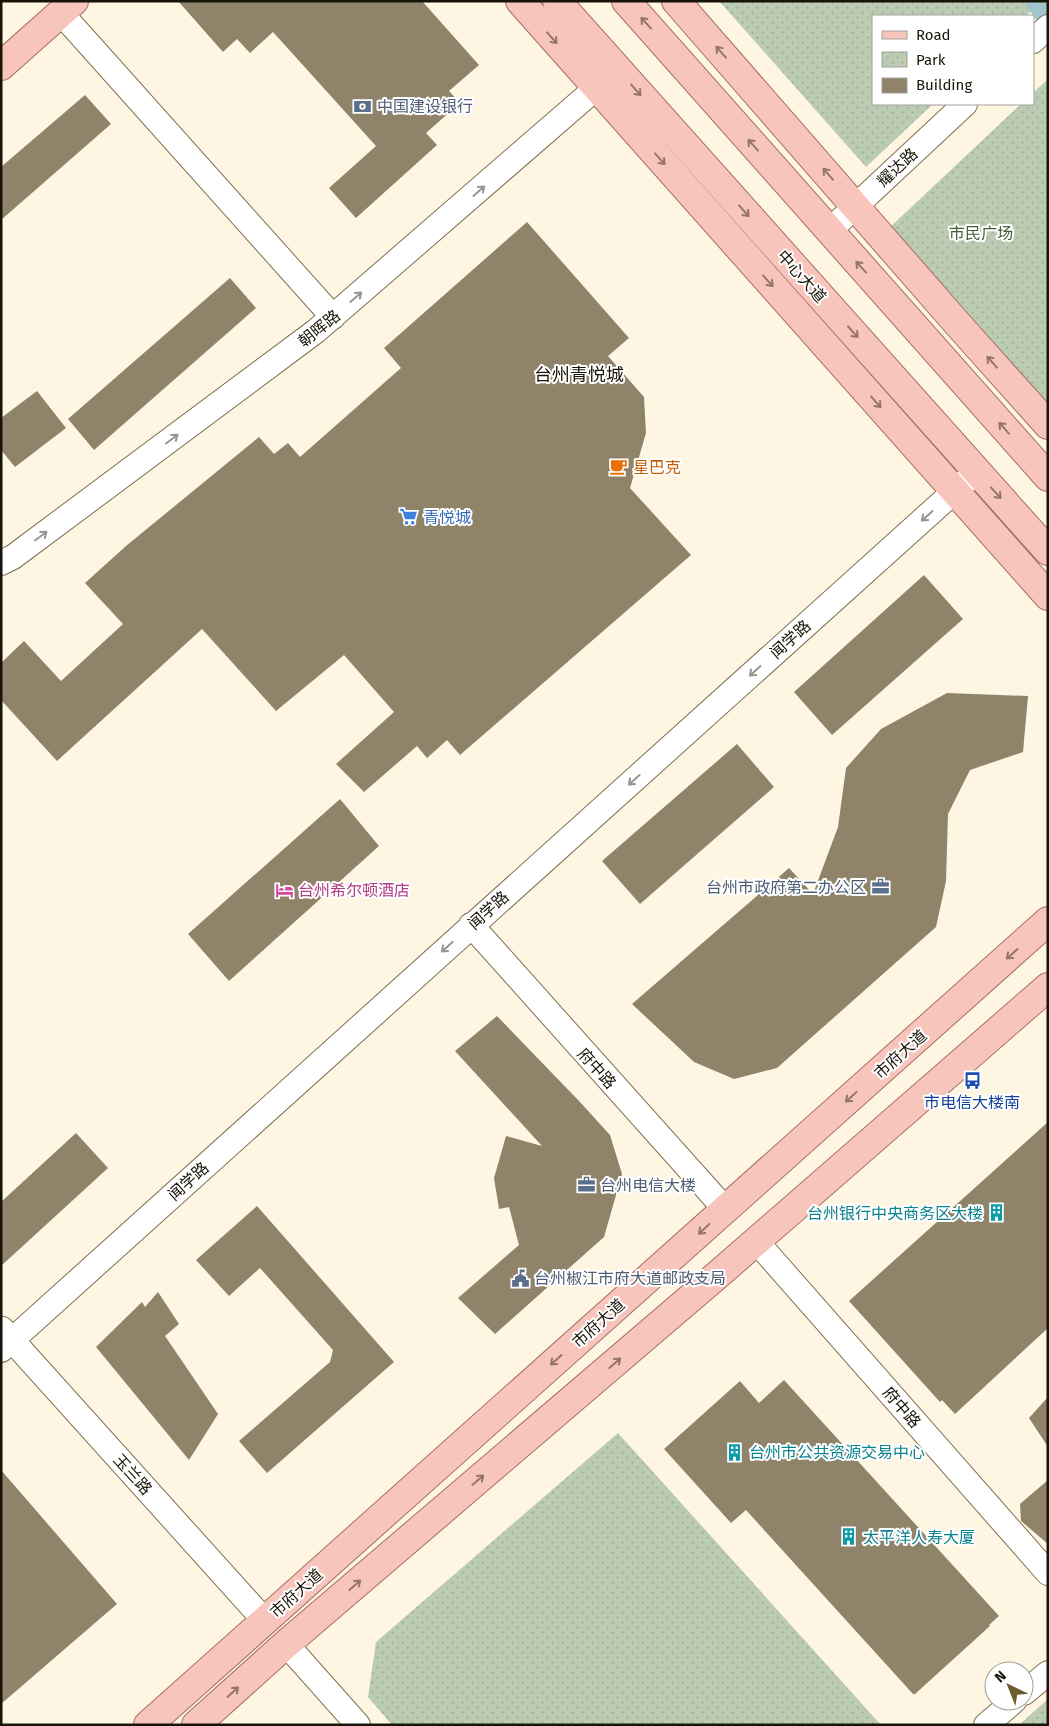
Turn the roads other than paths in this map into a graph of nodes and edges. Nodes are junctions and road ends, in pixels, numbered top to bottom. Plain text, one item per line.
1 (520, 1) edge
2 (557, 1) edge
3 (626, 1) edge
4 (676, 1) edge
5 (68, 7) edge
6 (1048, 27) edge
7 (1034, 40) edge
8 (1, 66) edge
9 (618, 69) junction
10 (597, 88) junction
11 (964, 105) edge
12 (856, 206) junction
13 (829, 230) junction
14 (333, 317) junction
15 (1048, 425) edge
16 (977, 471) junction
17 (1048, 477) edge
18 (955, 491) junction
19 (1048, 551) edge
20 (1, 563) edge
21 (1048, 596) edge
22 (1048, 921) edge
23 (471, 926) junction
24 (1048, 987) edge
25 (725, 1209) junction
26 (756, 1240) junction
27 (5, 1339) edge
28 (1048, 1573) edge
29 (264, 1621) junction
30 (286, 1644) junction
31 (1048, 1672) edge
32 (1034, 1684) edge
33 (1002, 1711) edge
34 (148, 1725) edge
35 (196, 1725) edge
36 (358, 1725) edge
37 (986, 1725) edge

1 -> 10 main road
2 - 9 main road, 中心大道
13 -> 3 main road
12 -> 4 main road
5 - 8 main road
5 - 14 street
6 - 7 street
9 - 10 street, 朝晖路
9 -> 16 main road, 中心大道
14 -> 10 street, 朝晖路
10 -> 18 main road
11 - 12 street, 耀达路
12 - 13 street, 耀达路
15 -> 12 main road
17 -> 13 main road
20 -> 14 street, 朝晖路
16 - 18 street, 闻学路
16 -> 19 main road, 中心大道
18 - 21 main road
18 -> 23 street, 闻学路
22 -> 25 main road, 市府大道
23 - 25 street, 府中路
23 -> 27 street, 闻学路
24 - 26 main road, 市府大道
25 -> 29 main road, 市府大道
26 - 28 street, 府中路
30 -> 26 main road, 市府大道
27 - 29 street, 玉兰路
29 - 34 main road, 市府大道
35 -> 30 main road, 市府大道
30 - 36 street
31 - 32 street
33 - 37 street

